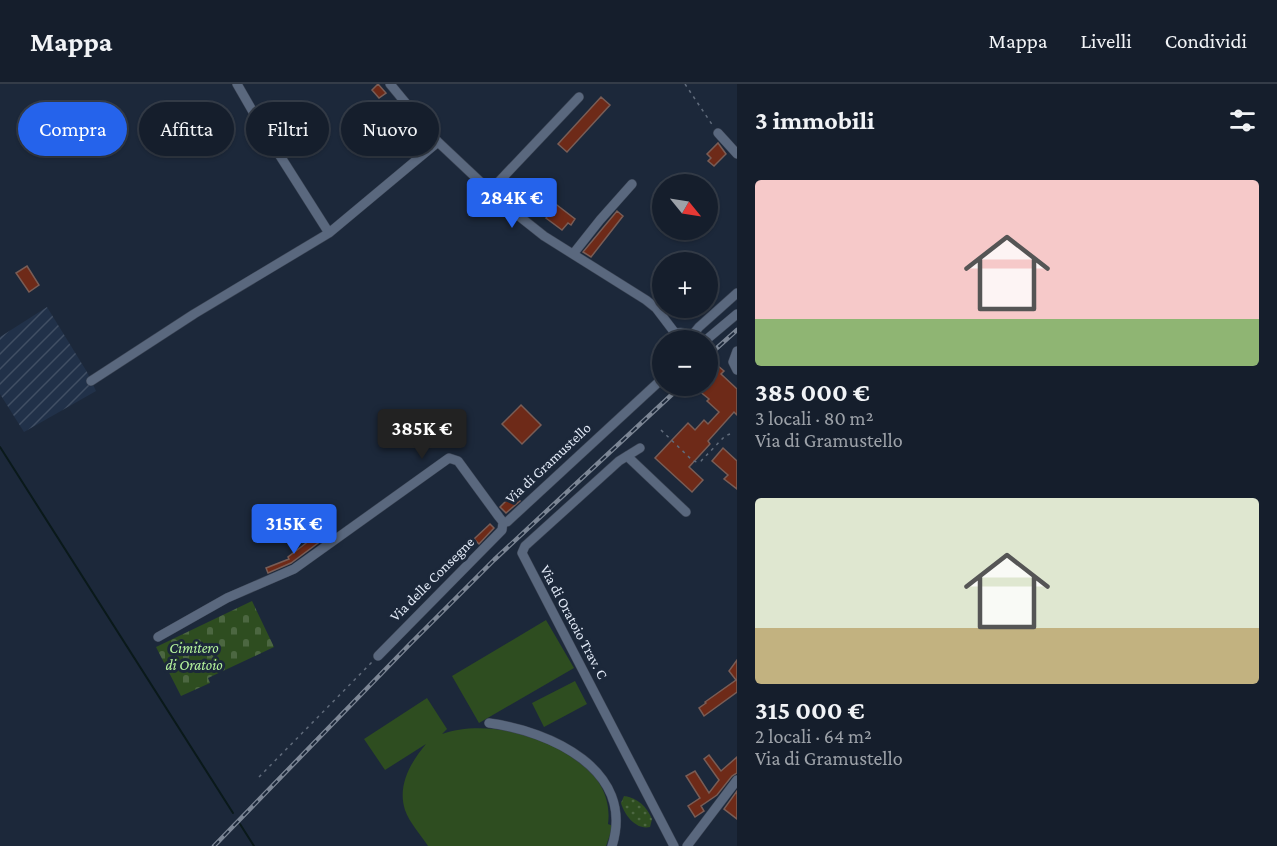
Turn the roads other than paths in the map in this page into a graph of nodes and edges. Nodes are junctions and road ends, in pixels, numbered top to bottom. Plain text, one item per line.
1 (237, 84) edge
2 (390, 84) edge
3 (579, 97) dead end
4 (405, 102) edge
5 (718, 133) road end
6 (439, 143) edge
7 (737, 154) edge
8 (421, 156) edge
9 (632, 184) dead end
10 (490, 191) junction
11 (328, 233) junction
12 (573, 254) junction
13 (737, 293) edge
14 (737, 314) edge
15 (668, 330) edge
16 (697, 330) edge
17 (718, 330) edge
18 (737, 351) edge
19 (737, 370) edge
20 (91, 381) dead end
21 (652, 388) edge
22 (640, 448) dead end
23 (627, 456) junction
24 (686, 512) dead end
25 (503, 522) junction
26 (158, 637) dead end
27 (378, 656) road end
28 (489, 723) dead end
29 (737, 780) edge
30 (692, 844) edge
31 (612, 846) edge
32 (674, 846) edge

1 - 11 street
2 - 4 street
3 - 10 street
5 - 7 street
6 - 10 street
8 - 11 street
9 - 12 street
10 - 12 street
11 - 20 street
12 - 15 street
13 - 16 street
14 - 17 street
18 - 19 street
21 - 25 street, Via di Gramustello
22 - 23 street, Via di Oratoio Trav. C
23 - 24 street
23 - 32 street, Via di Oratoio Trav. C
25 - 26 street, Via di Gramustello
25 - 27 street, Via delle Consegne
28 - 31 street
29 - 30 street

